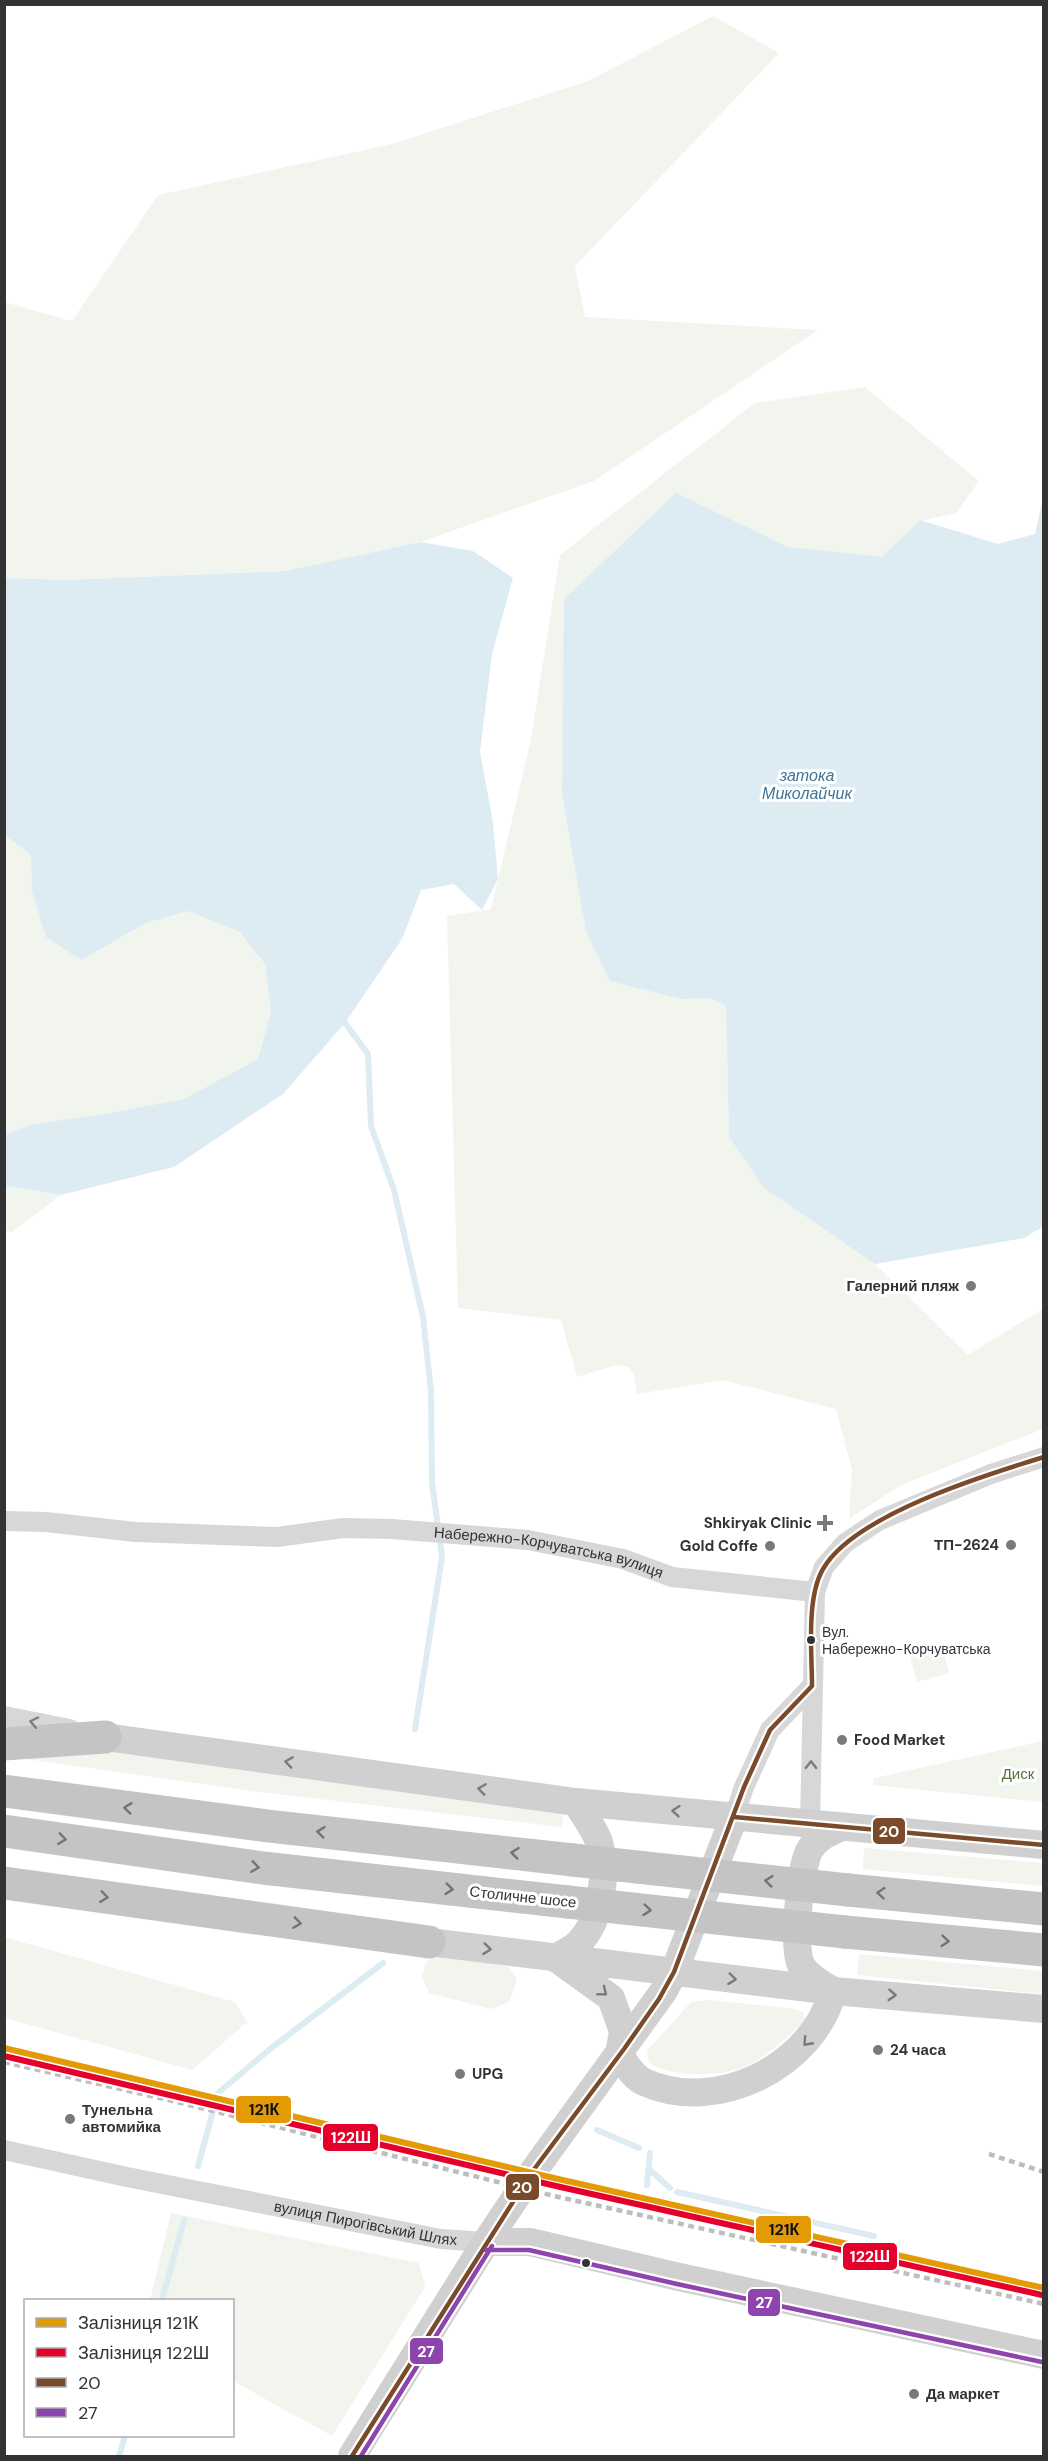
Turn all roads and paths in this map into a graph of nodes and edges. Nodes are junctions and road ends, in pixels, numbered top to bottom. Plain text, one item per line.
1 (1044, 1457) edge
2 (4, 1521) edge
3 (815, 1592) junction
4 (812, 1686) junction
5 (4, 1716) edge
6 (105, 1737) junction
7 (4, 1744) edge
8 (4, 1791) edge
9 (576, 1802) junction
10 (734, 1817) junction
11 (810, 1824) junction
12 (842, 1827) junction
13 (4, 1831) edge
14 (1044, 1845) edge
15 (4, 1883) edge
16 (1044, 1909) edge
17 (429, 1942) joint
18 (1044, 1950) edge
19 (556, 1958) junction
20 (674, 1972) junction
21 (833, 1991) junction
22 (1044, 2009) edge
23 (619, 2055) junction
24 (4, 2150) edge
25 (486, 2242) junction
26 (1044, 2355) edge
27 (352, 2457) edge

1 - 3 street
2 - 3 street, Набережно-Корчуватська вулиця
3 - 4 street
4 - 10 street
11 -> 4 street
6 -> 5 street
6 - 7 highway
9 -> 6 main road
16 -> 8 highway, bridge
10 -> 9 main road
9 - 19 main road
10 - 11 main road
10 - 20 main road
11 - 12 main road
12 - 14 main road
12 - 21 main road
13 -> 18 highway, Столичне шосе, bridge
15 -> 17 highway
17 -> 19 main road
19 - 20 main road
19 -> 23 main road
20 -> 21 main road
20 - 23 main road
21 -> 22 main road
21 -> 23 main road
23 - 25 main road
24 - 25 street, вулиця Пирогівський Шлях
25 - 26 main road, вулиця Пирогівський Шлях
25 - 27 main road

